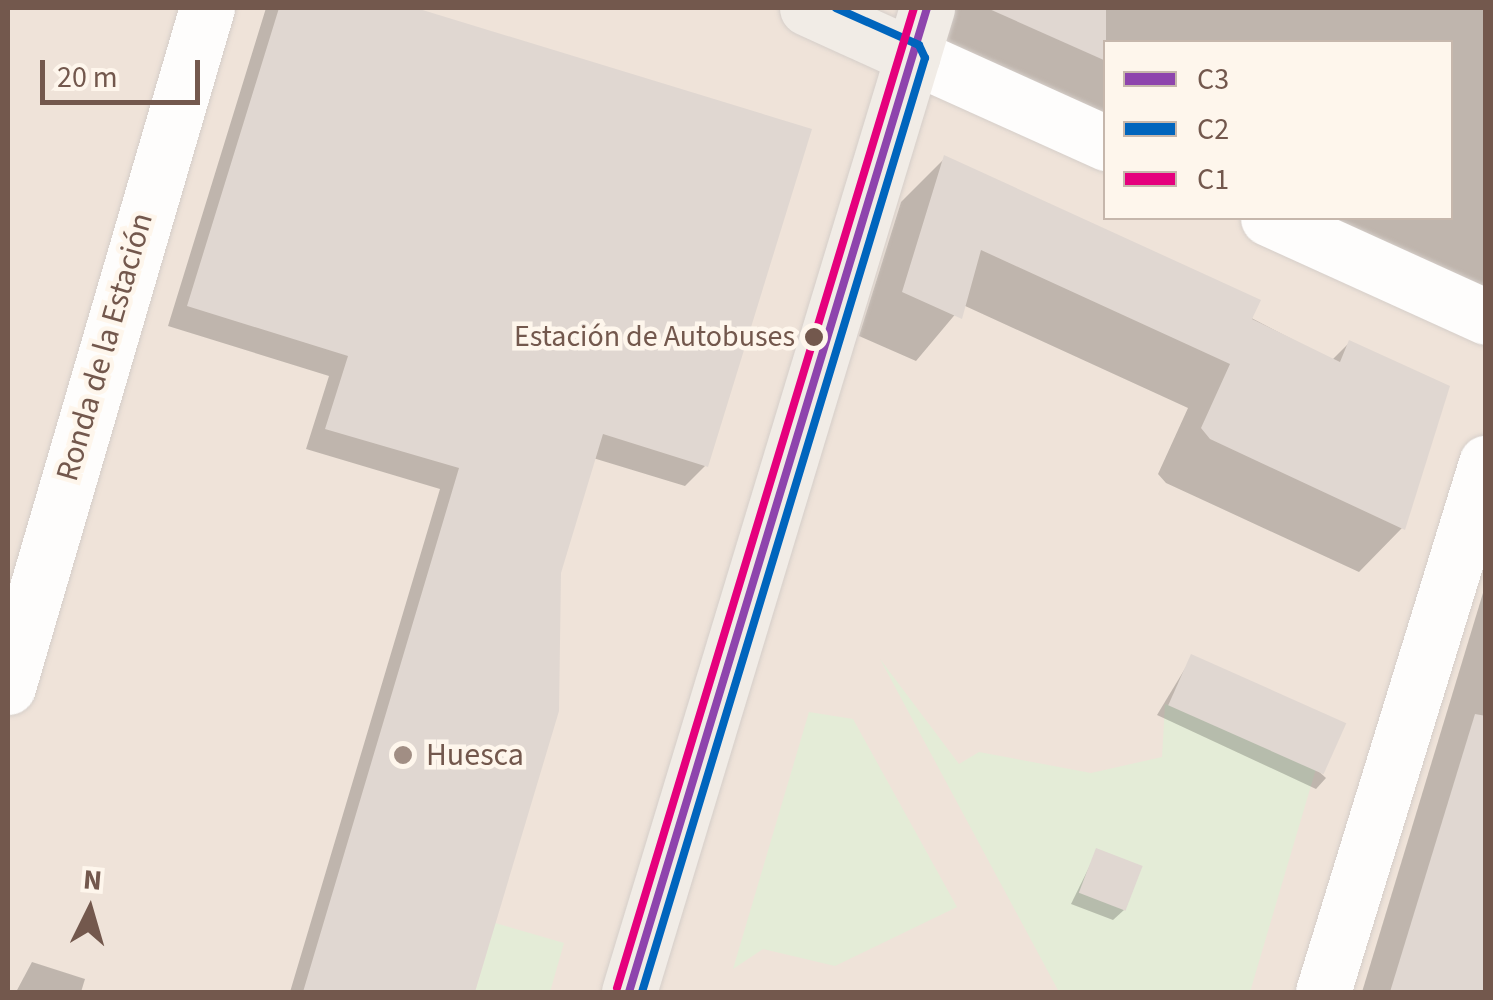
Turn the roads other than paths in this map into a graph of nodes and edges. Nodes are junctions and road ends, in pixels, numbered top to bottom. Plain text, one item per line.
1 (207, 8) edge
2 (806, 8) edge
3 (920, 32) edge
4 (1103, 142) edge
5 (1272, 220) edge
6 (1486, 317) edge
7 (1486, 463) edge
8 (8, 687) edge
9 (630, 992) edge
10 (1323, 992) edge

1 - 8 street, Ronda de la Estación
2 - 3 main road
3 - 4 street
3 - 9 main road
5 - 6 street
7 - 10 street

